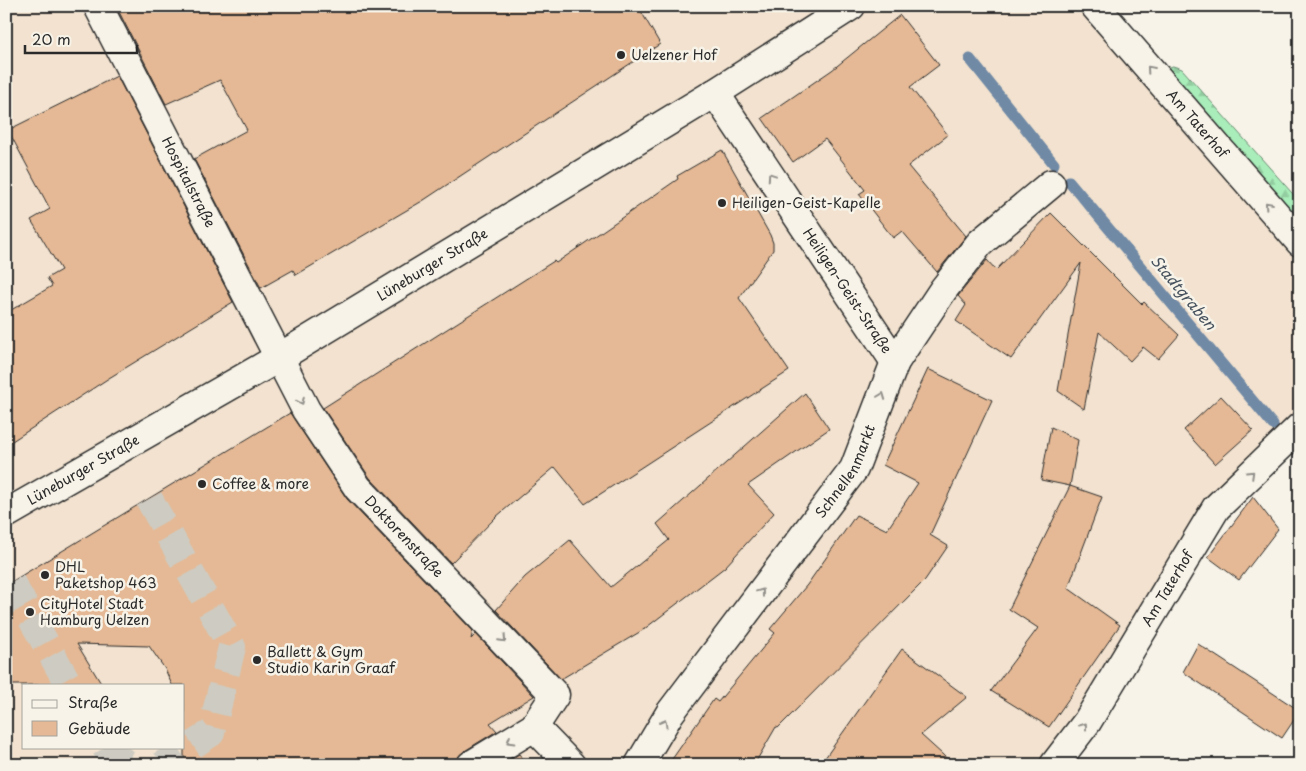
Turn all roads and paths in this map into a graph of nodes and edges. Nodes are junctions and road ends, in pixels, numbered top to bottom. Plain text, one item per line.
1 (98, 6) edge
2 (851, 6) edge
3 (1095, 6) edge
4 (715, 93) junction
5 (1051, 184) dead end
6 (1300, 242) edge
7 (280, 357) junction
8 (895, 362) junction
9 (1300, 427) edge
10 (6, 514) edge
11 (534, 727) junction
12 (471, 765) edge
13 (571, 765) edge
14 (639, 765) edge
15 (1054, 765) edge

1 - 7 street, Hospitalstraße
2 - 4 street, Lüneburger Straße
6 -> 3 street, Am Taterhof
4 - 7 street, Lüneburger Straße
8 -> 4 street, Heiligen-Geist-Straße
5 - 8 street, Schnellenmarkt
7 - 10 street, Lüneburger Straße
7 -> 11 street, Doktorenstraße
14 -> 8 street, Schnellenmarkt
15 -> 9 street, Am Taterhof
11 -> 12 street
11 - 13 street

